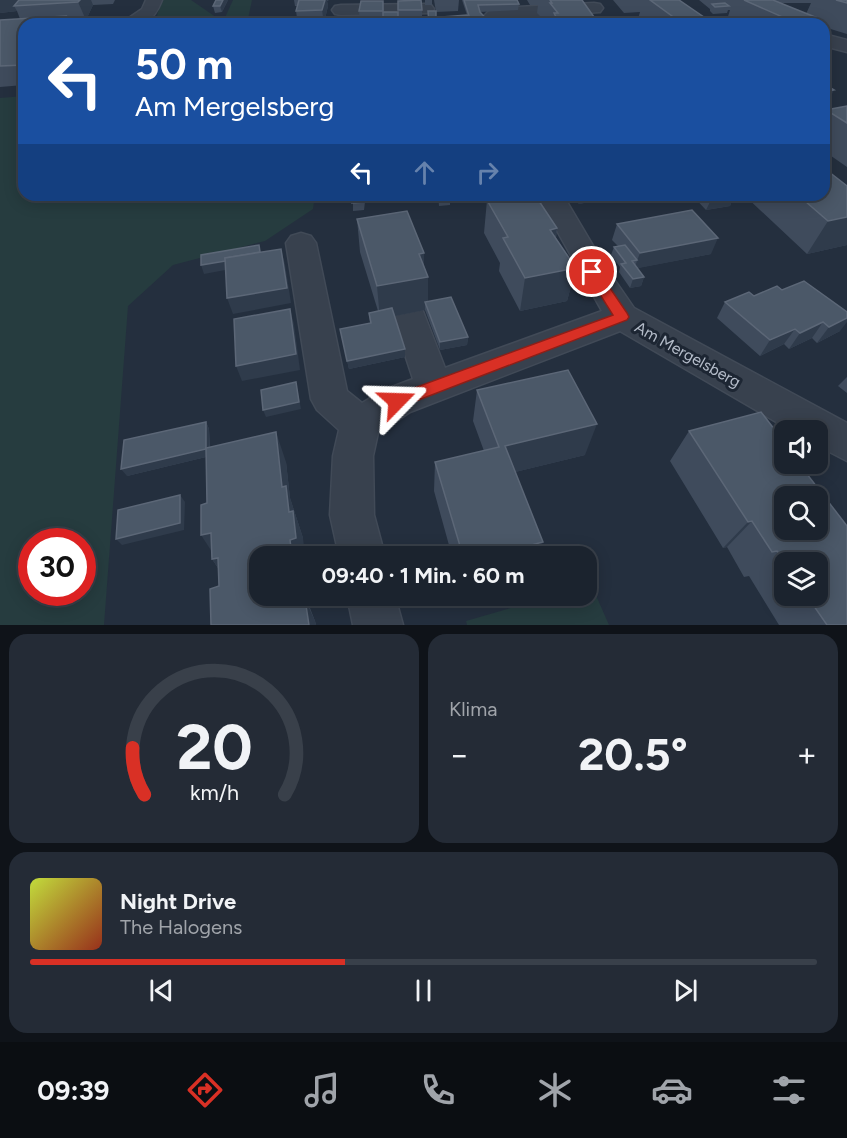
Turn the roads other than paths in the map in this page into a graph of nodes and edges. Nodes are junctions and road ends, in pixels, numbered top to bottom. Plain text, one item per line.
1 (154, 0) edge
2 (594, 8) edge
3 (425, 9) dead end
4 (342, 11) edge
5 (139, 18) edge
6 (495, 18) edge
7 (830, 42) edge
8 (847, 46) edge
9 (553, 201) edge
10 (301, 243) dead end
11 (409, 315) dead end
12 (622, 317) junction
13 (434, 387) junction
14 (360, 424) junction
15 (847, 443) edge
16 (360, 546) edge
17 (373, 606) edge
18 (378, 625) edge

1 - 5 street
2 - 6 street
3 - 4 street
7 - 8 street
9 - 12 street, Am Mergelsberg
10 - 14 street
11 - 13 street
12 - 13 street
12 - 15 street, Am Mergelsberg
13 - 14 street
14 - 16 street
17 - 18 street

